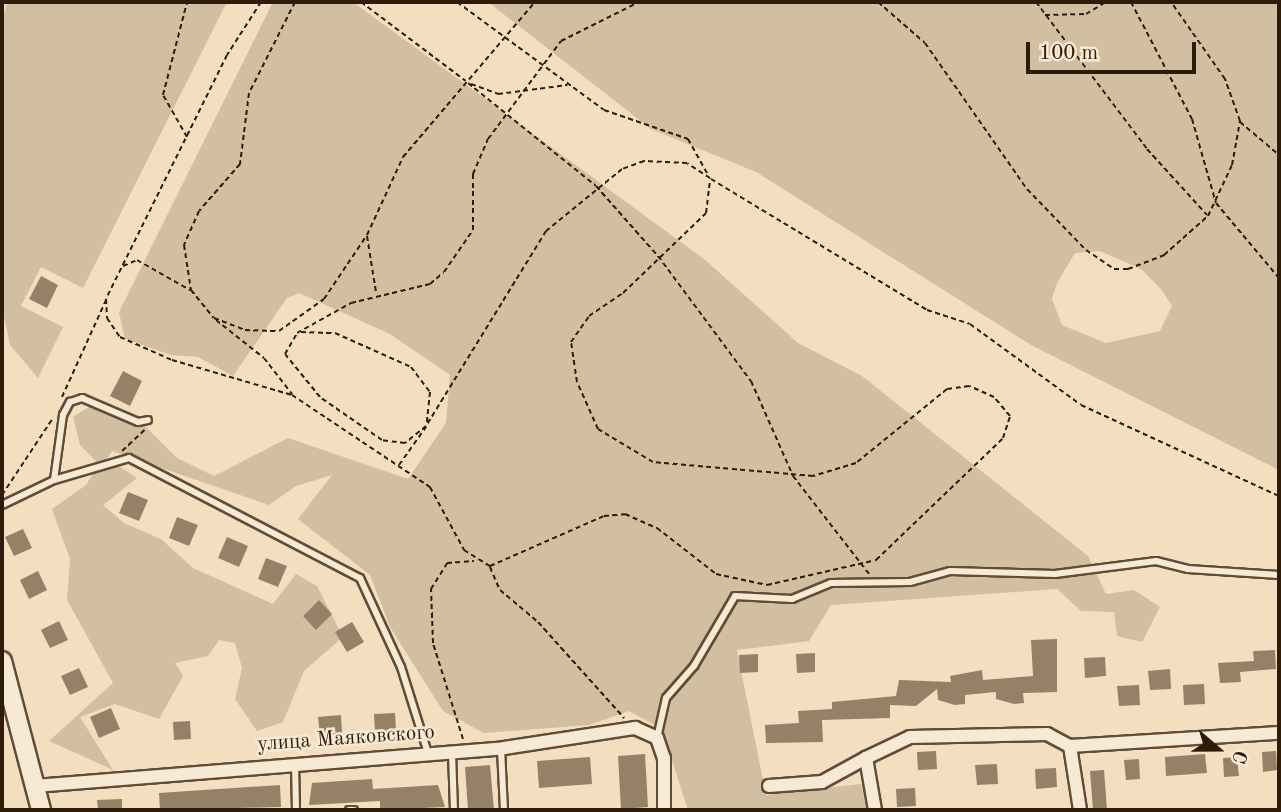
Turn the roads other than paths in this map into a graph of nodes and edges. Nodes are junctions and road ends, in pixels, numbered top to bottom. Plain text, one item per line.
1 (151, 422) road end
2 (54, 480) junction
3 (2, 505) edge
4 (1279, 575) edge
5 (2, 667) edge
6 (1279, 733) edge
7 (657, 738) junction
8 (1070, 746) junction
9 (501, 748) junction
10 (458, 751) junction
11 (428, 753) junction
12 (866, 758) junction
13 (295, 761) junction
14 (35, 786) junction
15 (769, 786) dead end
16 (41, 810) edge
17 (296, 810) edge
18 (349, 810) edge
19 (354, 810) edge
20 (454, 810) edge
21 (505, 810) edge
22 (664, 810) edge
23 (875, 810) edge
24 (1080, 810) edge

1 - 2 lane
2 - 3 lane
2 - 11 lane
4 - 7 lane
5 - 14 street
6 - 8 street
7 - 9 street, улица Маяковского
7 - 22 street
8 - 12 street
8 - 24 street
9 - 10 street, улица Маяковского
9 - 21 lane
10 - 11 street, улица Маяковского
10 - 20 lane
11 - 13 street, улица Маяковского
12 - 15 street
12 - 23 street
13 - 14 street, улица Маяковского
13 - 17 lane
14 - 16 street
18 - 19 lane

